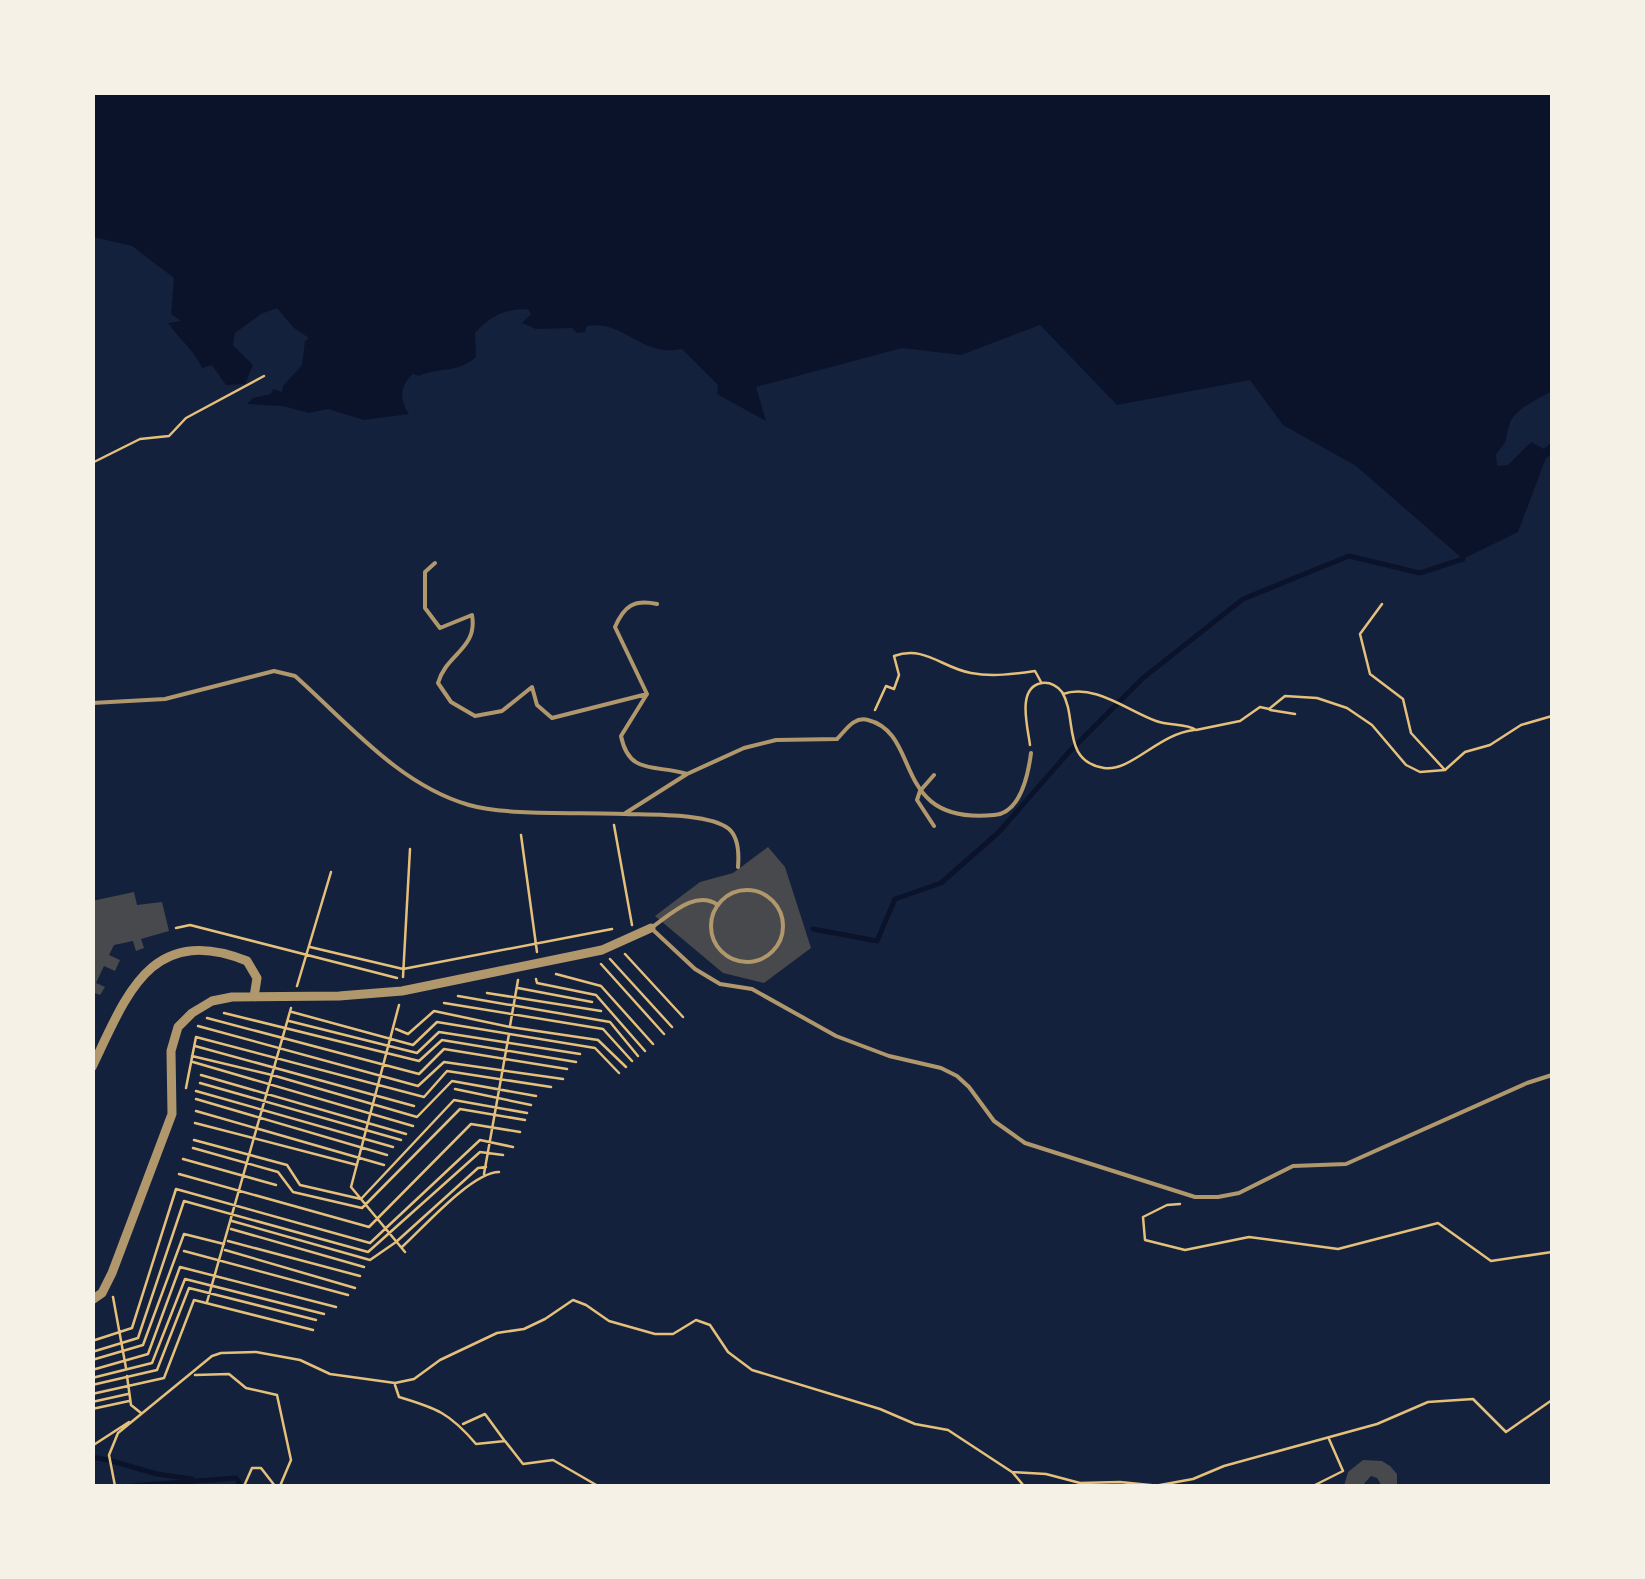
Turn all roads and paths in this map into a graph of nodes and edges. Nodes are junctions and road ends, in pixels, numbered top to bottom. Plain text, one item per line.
1 (264, 376) dead end
2 (92, 463) edge
3 (434, 562) dead end
4 (657, 604) dead end
5 (1382, 604) dead end
6 (1042, 683) junction
7 (647, 694) junction
8 (1063, 694) junction
9 (92, 703) edge
10 (1269, 709) junction
11 (1295, 714) dead end
12 (1552, 716) edge
13 (870, 720) junction
14 (1196, 730) junction
15 (1031, 754) joint
16 (1445, 770) junction
17 (686, 774) junction
18 (934, 774) dead end
19 (920, 790) junction
20 (624, 814) junction
21 (614, 823) dead end
22 (934, 826) dead end
23 (521, 834) dead end
24 (410, 849) dead end
25 (738, 867) dead end
26 (331, 872) dead end
27 (718, 905) junction
28 (176, 928) dead end
29 (651, 928) junction
30 (612, 929) dead end
31 (634, 931) dead end
32 (536, 945) junction
33 (309, 946) junction
34 (617, 946) junction
35 (597, 952) junction
36 (306, 955) junction
37 (536, 965) junction
38 (520, 968) junction
39 (403, 969) junction
40 (517, 988) junction
41 (402, 991) junction
42 (488, 993) dead end
43 (458, 996) dead end
44 (254, 997) junction
45 (294, 997) junction
46 (515, 999) junction
47 (592, 1002) dead end
48 (444, 1003) dead end
49 (514, 1007) junction
50 (290, 1011) junction
51 (602, 1011) dead end
52 (218, 1012) dead end
53 (512, 1015) junction
54 (204, 1017) dead end
55 (683, 1017) dead end
56 (287, 1020) junction
57 (192, 1024) dead end
58 (510, 1027) junction
59 (672, 1027) dead end
60 (285, 1028) junction
61 (392, 1028) junction
62 (509, 1034) junction
63 (664, 1034) dead end
64 (283, 1036) junction
65 (390, 1039) junction
66 (508, 1042) junction
67 (653, 1044) dead end
68 (194, 1046) junction
69 (388, 1046) junction
70 (280, 1049) junction
71 (506, 1051) junction
72 (645, 1051) dead end
73 (386, 1054) junction
74 (580, 1054) dead end
75 (192, 1056) junction
76 (638, 1056) dead end
77 (277, 1059) junction
78 (505, 1060) junction
79 (632, 1061) dead end
80 (191, 1062) junction
81 (576, 1062) dead end
82 (384, 1064) junction
83 (92, 1067) edge
84 (274, 1067) junction
85 (626, 1067) dead end
86 (566, 1070) dead end
87 (503, 1071) junction
88 (619, 1073) dead end
89 (272, 1074) junction
90 (201, 1075) dead end
91 (1552, 1075) edge
92 (381, 1076) junction
93 (563, 1079) dead end
94 (502, 1080) junction
95 (200, 1083) dead end
96 (270, 1085) junction
97 (378, 1086) junction
98 (551, 1087) dead end
99 (500, 1088) junction
100 (455, 1089) dead end
101 (185, 1091) dead end
102 (196, 1091) dead end
103 (267, 1093) junction
104 (376, 1096) junction
105 (536, 1096) dead end
106 (498, 1097) junction
107 (196, 1100) dead end
108 (265, 1101) junction
109 (531, 1105) dead end
110 (374, 1106) junction
111 (414, 1106) dead end
112 (496, 1108) junction
113 (262, 1110) junction
114 (196, 1112) dead end
115 (372, 1113) junction
116 (527, 1113) dead end
117 (495, 1114) junction
118 (260, 1119) junction
119 (524, 1120) dead end
120 (370, 1122) junction
121 (195, 1123) dead end
122 (413, 1126) dead end
123 (493, 1128) junction
124 (257, 1129) junction
125 (368, 1130) junction
126 (520, 1132) dead end
127 (406, 1134) dead end
128 (254, 1138) junction
129 (366, 1138) junction
130 (194, 1140) dead end
131 (401, 1140) dead end
132 (490, 1143) junction
133 (513, 1146) dead end
134 (393, 1147) dead end
135 (193, 1148) dead end
136 (363, 1148) junction
137 (488, 1153) junction
138 (250, 1154) junction
139 (504, 1155) dead end
140 (387, 1156) dead end
141 (183, 1159) dead end
142 (360, 1159) junction
143 (248, 1162) junction
144 (384, 1165) dead end
145 (358, 1166) junction
146 (486, 1167) junction
147 (499, 1172) dead end
148 (179, 1174) dead end
149 (484, 1174) junction
150 (244, 1176) junction
151 (276, 1185) dead end
152 (240, 1190) junction
153 (1204, 1198) junction
154 (361, 1200) junction
155 (236, 1206) junction
156 (366, 1206) junction
157 (233, 1215) junction
158 (378, 1220) junction
159 (232, 1221) junction
160 (230, 1228) junction
161 (384, 1228) junction
162 (390, 1235) junction
163 (396, 1242) junction
164 (225, 1245) junction
165 (184, 1250) dead end
166 (1552, 1252) edge
167 (221, 1260) junction
168 (364, 1267) dead end
169 (112, 1273) junction
170 (216, 1276) junction
171 (360, 1276) dead end
172 (214, 1285) junction
173 (355, 1288) dead end
174 (211, 1294) junction
175 (348, 1294) dead end
176 (92, 1300) edge
177 (207, 1302) junction
178 (336, 1307) dead end
179 (324, 1314) dead end
180 (316, 1320) dead end
181 (313, 1330) dead end
182 (120, 1332) junction
183 (92, 1342) edge
184 (122, 1343) junction
185 (92, 1352) edge
186 (124, 1352) junction
187 (92, 1360) edge
188 (125, 1361) junction
189 (92, 1370) edge
190 (126, 1370) junction
191 (191, 1375) junction
192 (127, 1376) junction
193 (92, 1378) edge
194 (395, 1384) junction
195 (92, 1385) edge
196 (129, 1386) junction
197 (92, 1394) edge
198 (130, 1394) junction
199 (130, 1400) junction
200 (1552, 1400) edge
201 (92, 1402) edge
202 (152, 1408) junction
203 (92, 1409) edge
204 (142, 1414) junction
205 (460, 1425) junction
206 (1328, 1437) junction
207 (505, 1441) junction
208 (92, 1446) edge
209 (1012, 1472) junction
210 (1168, 1484) junction
211 (1126, 1485) edge
212 (115, 1486) edge
213 (244, 1486) edge
214 (278, 1486) edge
215 (598, 1486) edge
216 (1024, 1486) edge
217 (1159, 1486) edge
218 (1177, 1486) edge
219 (1314, 1486) edge

1 - 2 path
3 - 7 lane
4 - 7 lane
5 - 16 path
6 - 8 path
6 - 13 path
6 - 15 path
7 - 17 lane
8 - 14 path
8 - 14 path
9 - 20 lane
10 - 11 path
10 - 14 path
10 - 16 path
12 - 16 path
13 - 17 lane
13 - 19 lane
15 - 19 lane
17 - 20 lane
18 - 19 lane
19 - 22 lane
20 - 25 lane
21 - 31 path
23 - 32 path
24 - 39 path
26 - 33 path
27 - 27 lane
27 - 29 lane
28 - 36 path
29 - 34 street
29 - 153 lane
30 - 32 path
32 - 37 path
32 - 39 path
33 - 36 path
33 - 39 path
34 - 35 street
34 - 55 path
35 - 37 street
35 - 59 path
35 - 63 path
36 - 39 path
36 - 45 path
37 - 38 street
37 - 67 path
37 - 72 path
38 - 40 path
38 - 41 street
40 - 46 path
40 - 47 path
41 - 45 street
41 - 61 path
42 - 46 path
43 - 49 path
44 - 45 street
44 - 83 street
44 - 169 street
45 - 50 path
46 - 49 path
46 - 51 path
48 - 53 path
49 - 53 path
49 - 76 path
50 - 56 path
50 - 65 path
52 - 60 path
53 - 58 path
53 - 79 path
54 - 64 path
56 - 60 path
56 - 69 path
57 - 70 path
58 - 61 path
58 - 62 path
58 - 85 path
60 - 64 path
60 - 73 path
61 - 65 path
62 - 65 path
62 - 66 path
62 - 88 path
64 - 70 path
64 - 82 path
65 - 69 path
66 - 69 path
66 - 71 path
66 - 74 path
68 - 75 path
68 - 77 path
68 - 84 path
69 - 73 path
70 - 77 path
70 - 92 path
71 - 73 path
71 - 78 path
71 - 81 path
73 - 82 path
75 - 80 path
75 - 89 path
77 - 84 path
77 - 97 path
78 - 82 path
78 - 86 path
78 - 87 path
80 - 96 path
80 - 101 path
82 - 92 path
84 - 89 path
84 - 104 path
87 - 92 path
87 - 93 path
87 - 94 path
89 - 96 path
89 - 110 path
90 - 103 path
91 - 153 lane
92 - 97 path
94 - 97 path
94 - 98 path
94 - 99 path
95 - 108 path
96 - 103 path
96 - 115 path
97 - 104 path
99 - 105 path
99 - 106 path
99 - 110 path
100 - 106 path
102 - 113 path
103 - 108 path
103 - 120 path
104 - 110 path
104 - 111 path
106 - 109 path
106 - 112 path
107 - 118 path
108 - 113 path
108 - 125 path
110 - 115 path
112 - 116 path
112 - 117 path
112 - 154 path
113 - 118 path
113 - 129 path
114 - 124 path
115 - 120 path
115 - 122 path
117 - 119 path
117 - 123 path
117 - 156 path
118 - 124 path
118 - 136 path
120 - 125 path
120 - 127 path
121 - 128 path
123 - 126 path
123 - 132 path
123 - 158 path
124 - 128 path
124 - 142 path
125 - 129 path
125 - 131 path
128 - 138 path
128 - 145 path
129 - 134 path
129 - 136 path
130 - 138 path
132 - 133 path
132 - 137 path
132 - 161 path
135 - 143 path
136 - 140 path
136 - 142 path
137 - 139 path
137 - 146 path
137 - 162 path
138 - 143 path
138 - 154 path
141 - 150 path
142 - 144 path
142 - 145 path
143 - 150 path
143 - 156 path
145 - 154 path
146 - 149 path
146 - 163 path
147 - 149 path
148 - 152 path
149 - 163 path
150 - 151 path
150 - 152 path
152 - 155 path
152 - 158 path
153 - 166 path
154 - 156 path
155 - 157 path
155 - 161 path
155 - 182 path
156 - 158 path
157 - 159 path
157 - 162 path
157 - 184 path
158 - 161 path
159 - 160 path
159 - 163 path
160 - 164 path
160 - 168 path
161 - 162 path
162 - 163 path
164 - 167 path
164 - 171 path
164 - 173 path
164 - 186 path
165 - 167 path
167 - 170 path
167 - 175 path
169 - 176 street
169 - 182 path
170 - 172 path
170 - 178 path
170 - 188 path
172 - 174 path
172 - 179 path
172 - 190 path
174 - 177 path
174 - 180 path
174 - 192 path
177 - 181 path
177 - 196 path
182 - 183 path
182 - 184 path
184 - 185 path
184 - 186 path
186 - 187 path
186 - 188 path
188 - 189 path
188 - 190 path
190 - 192 path
190 - 193 path
191 - 194 path
191 - 202 path
191 - 214 path
192 - 195 path
192 - 196 path
194 - 205 path
194 - 209 path
196 - 197 path
196 - 198 path
198 - 199 path
198 - 201 path
199 - 203 path
199 - 204 path
200 - 206 path
202 - 204 path
202 - 212 path
204 - 208 path
205 - 207 path
205 - 207 path
206 - 210 path
206 - 219 path
207 - 215 path
209 - 211 path
209 - 216 path
210 - 217 path
210 - 218 path
211 - 217 path
213 - 214 path

